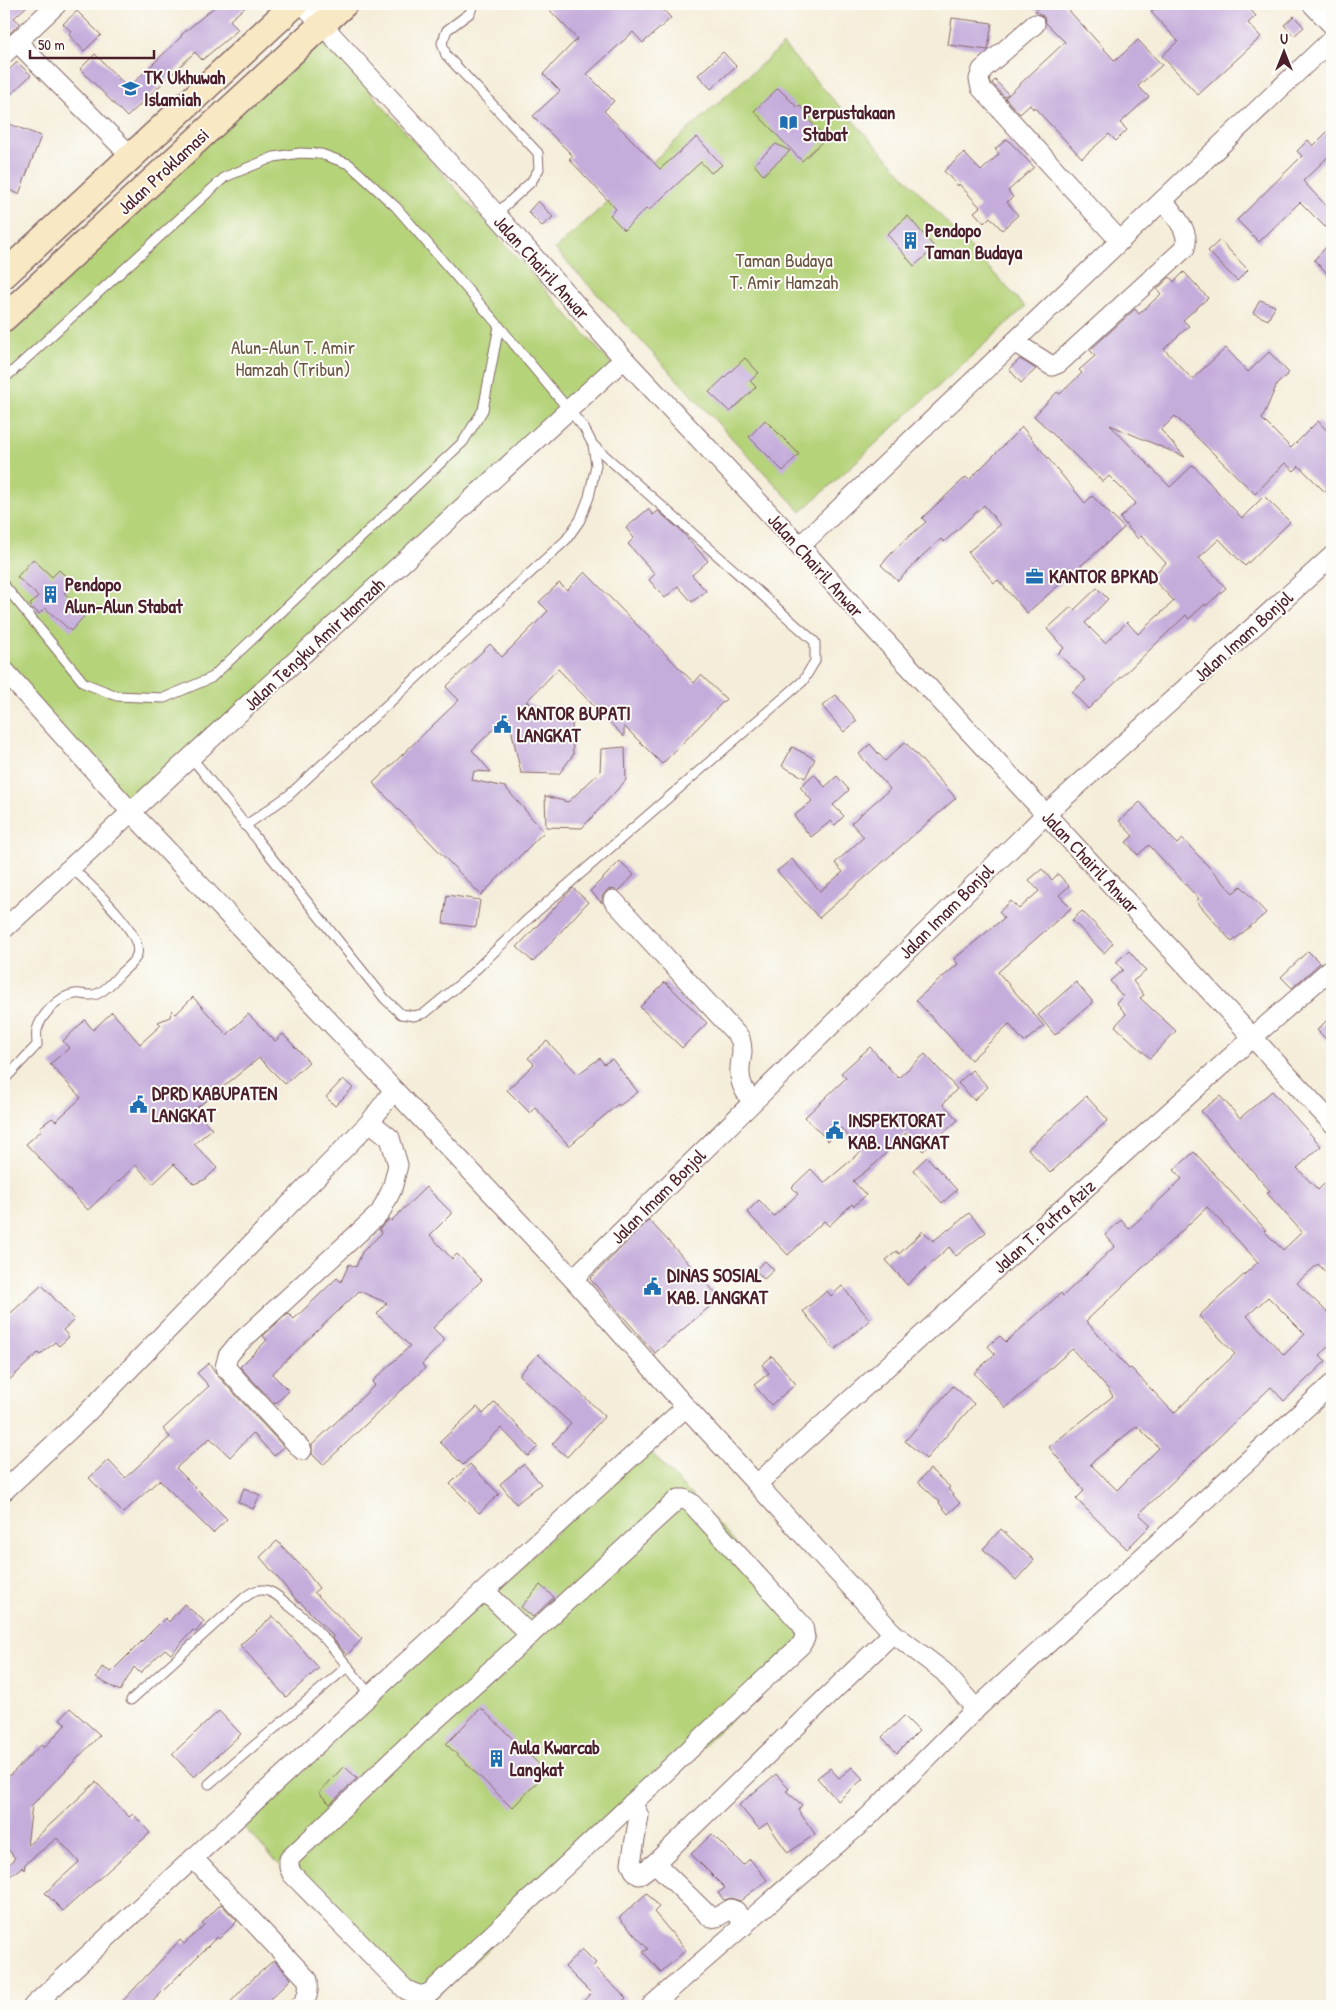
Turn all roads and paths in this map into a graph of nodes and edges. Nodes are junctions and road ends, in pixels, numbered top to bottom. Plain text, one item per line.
1 (57, 4) edge
2 (295, 4) edge
3 (303, 4) edge
4 (344, 4) edge
5 (473, 4) edge
6 (1312, 4) edge
7 (322, 23) junction
8 (1035, 24) dead end
9 (1332, 26) edge
10 (1332, 39) edge
11 (10, 48) edge
12 (132, 157) junction
13 (1163, 200) junction
14 (496, 214) junction
15 (1120, 240) junction
16 (4, 275) edge
17 (4, 318) edge
18 (499, 326) junction
19 (1014, 342) junction
20 (624, 359) junction
21 (4, 379) edge
22 (568, 411) junction
23 (594, 445) junction
24 (800, 546) junction
25 (1332, 556) edge
26 (4, 585) edge
27 (4, 670) edge
28 (191, 758) junction
29 (131, 812) junction
30 (1046, 814) junction
31 (245, 826) junction
32 (71, 867) junction
33 (613, 900) dead end
34 (4, 929) edge
35 (1332, 968) edge
36 (1253, 1037) junction
37 (4, 1080) edge
38 (394, 1090) junction
39 (752, 1102) junction
40 (370, 1122) junction
41 (1332, 1123) edge
42 (573, 1280) junction
43 (1332, 1384) edge
44 (686, 1407) junction
45 (302, 1450) dead end
46 (757, 1484) junction
47 (4, 1491) edge
48 (485, 1591) junction
49 (893, 1633) junction
50 (530, 1635) junction
51 (348, 1666) junction
52 (370, 1695) junction
53 (131, 1700) dead end
54 (976, 1709) junction
55 (209, 1784) dead end
56 (632, 1803) junction
57 (193, 1858) junction
58 (655, 1863) junction
59 (744, 1926) junction
60 (33, 2006) edge
61 (300, 2006) edge
62 (651, 2006) edge

1 - 11 street
2 - 12 street, Jalan Proklamasi
3 - 7 street, Jalan Chairil Anwar
4 - 7 street, Jalan Proklamasi
5 - 14 lane
6 - 9 street
7 - 14 street, Jalan Chairil Anwar
7 - 17 street, Jalan Proklamasi
8 - 15 street
10 - 13 street
11 - 12 street
12 - 16 street, Jalan Proklamasi
13 - 15 street
13 - 19 street
14 - 20 street, Jalan Chairil Anwar
15 - 19 street
18 - 21 lane
18 - 22 lane
18 - 26 lane
19 - 24 street
20 - 22 street, Jalan Tengku Amir Hamzah
20 - 24 street, Jalan Chairil Anwar
22 - 23 lane
22 - 28 street, Jalan Tengku Amir Hamzah
23 - 31 lane
23 - 31 lane
24 - 30 street, Jalan Chairil Anwar
25 - 30 street, Jalan Imam Bonjol
27 - 29 street
28 - 29 street, Jalan Tengku Amir Hamzah
28 - 31 lane
29 - 32 street, Jalan Tengku Amir Hamzah
29 - 38 street
30 - 36 street, Jalan Chairil Anwar
30 - 39 street, Jalan Imam Bonjol
32 - 34 street, Jalan Tengku Amir Hamzah
32 - 37 lane
33 - 39 street
35 - 36 street, Jalan T. Putra Aziz
36 - 41 street, Jalan Chairil Anwar
36 - 46 street, Jalan T. Putra Aziz
38 - 40 street
38 - 42 street
39 - 42 street, Jalan Imam Bonjol
40 - 45 street
40 - 47 street
42 - 44 street
43 - 54 street
44 - 46 street
44 - 48 street
46 - 49 street
48 - 50 street
48 - 52 street
49 - 54 street
49 - 58 street
50 - 56 street
50 - 56 street
51 - 52 lane
51 - 53 lane
51 - 55 lane
52 - 57 street
54 - 59 street
56 - 58 street
57 - 60 street
57 - 61 street
58 - 59 street
59 - 62 street

